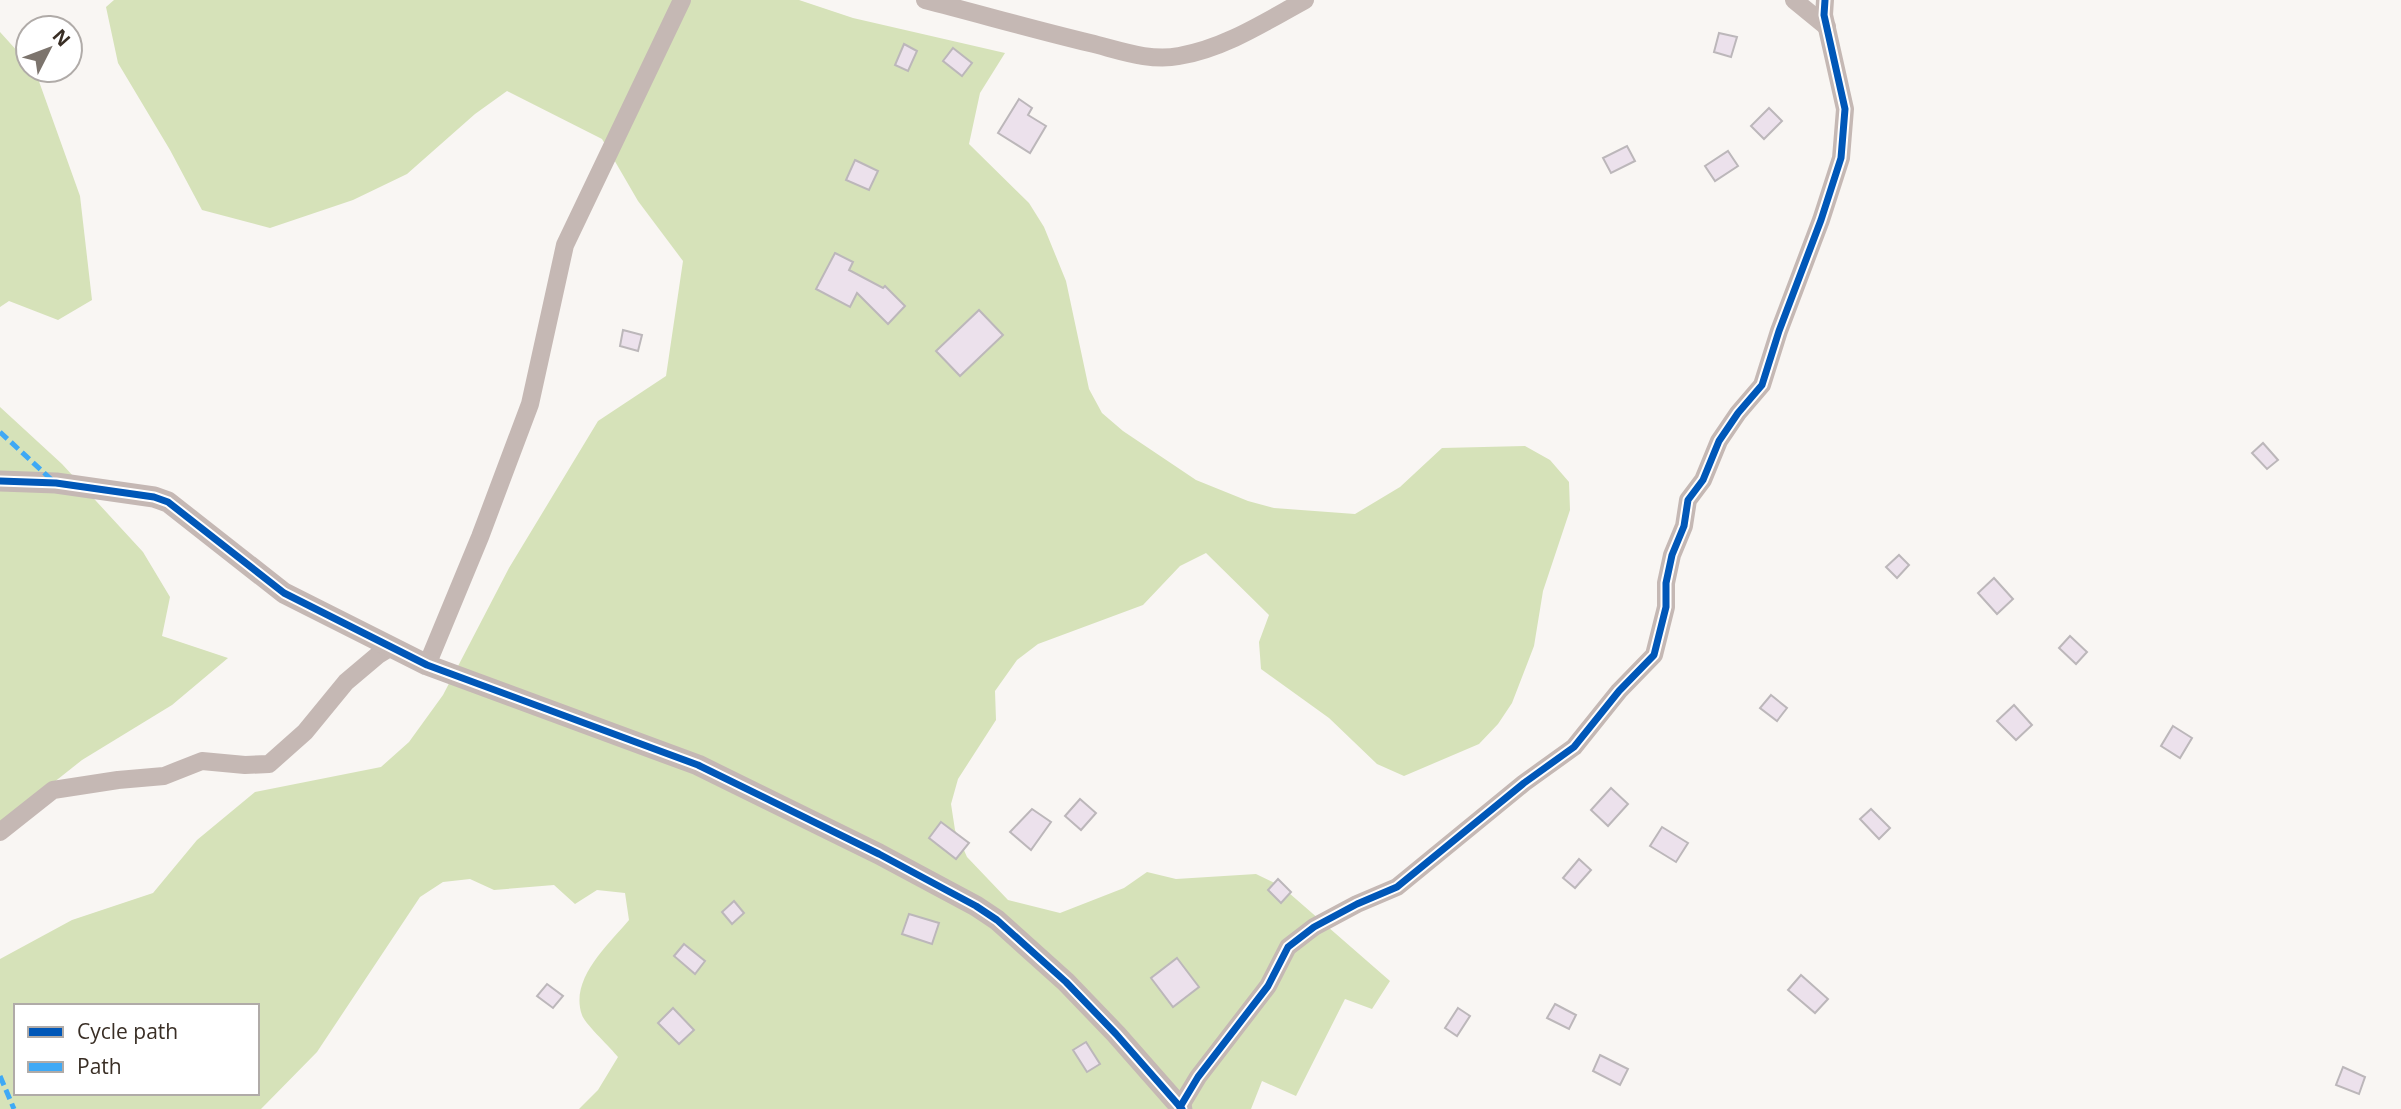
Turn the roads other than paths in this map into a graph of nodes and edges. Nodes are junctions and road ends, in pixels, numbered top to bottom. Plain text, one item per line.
1 (682, 0) edge
2 (925, 0) edge
3 (1305, 0) edge
4 (1794, 0) edge
5 (1825, 0) edge
6 (1827, 27) junction
7 (0, 481) edge
8 (391, 647) junction
9 (427, 665) junction
10 (0, 832) edge
11 (1181, 1108) edge

1 - 9 street
2 - 3 street
4 - 6 street
5 - 6 street
6 - 11 street
7 - 8 street
8 - 9 street
8 - 10 street
9 - 11 street

